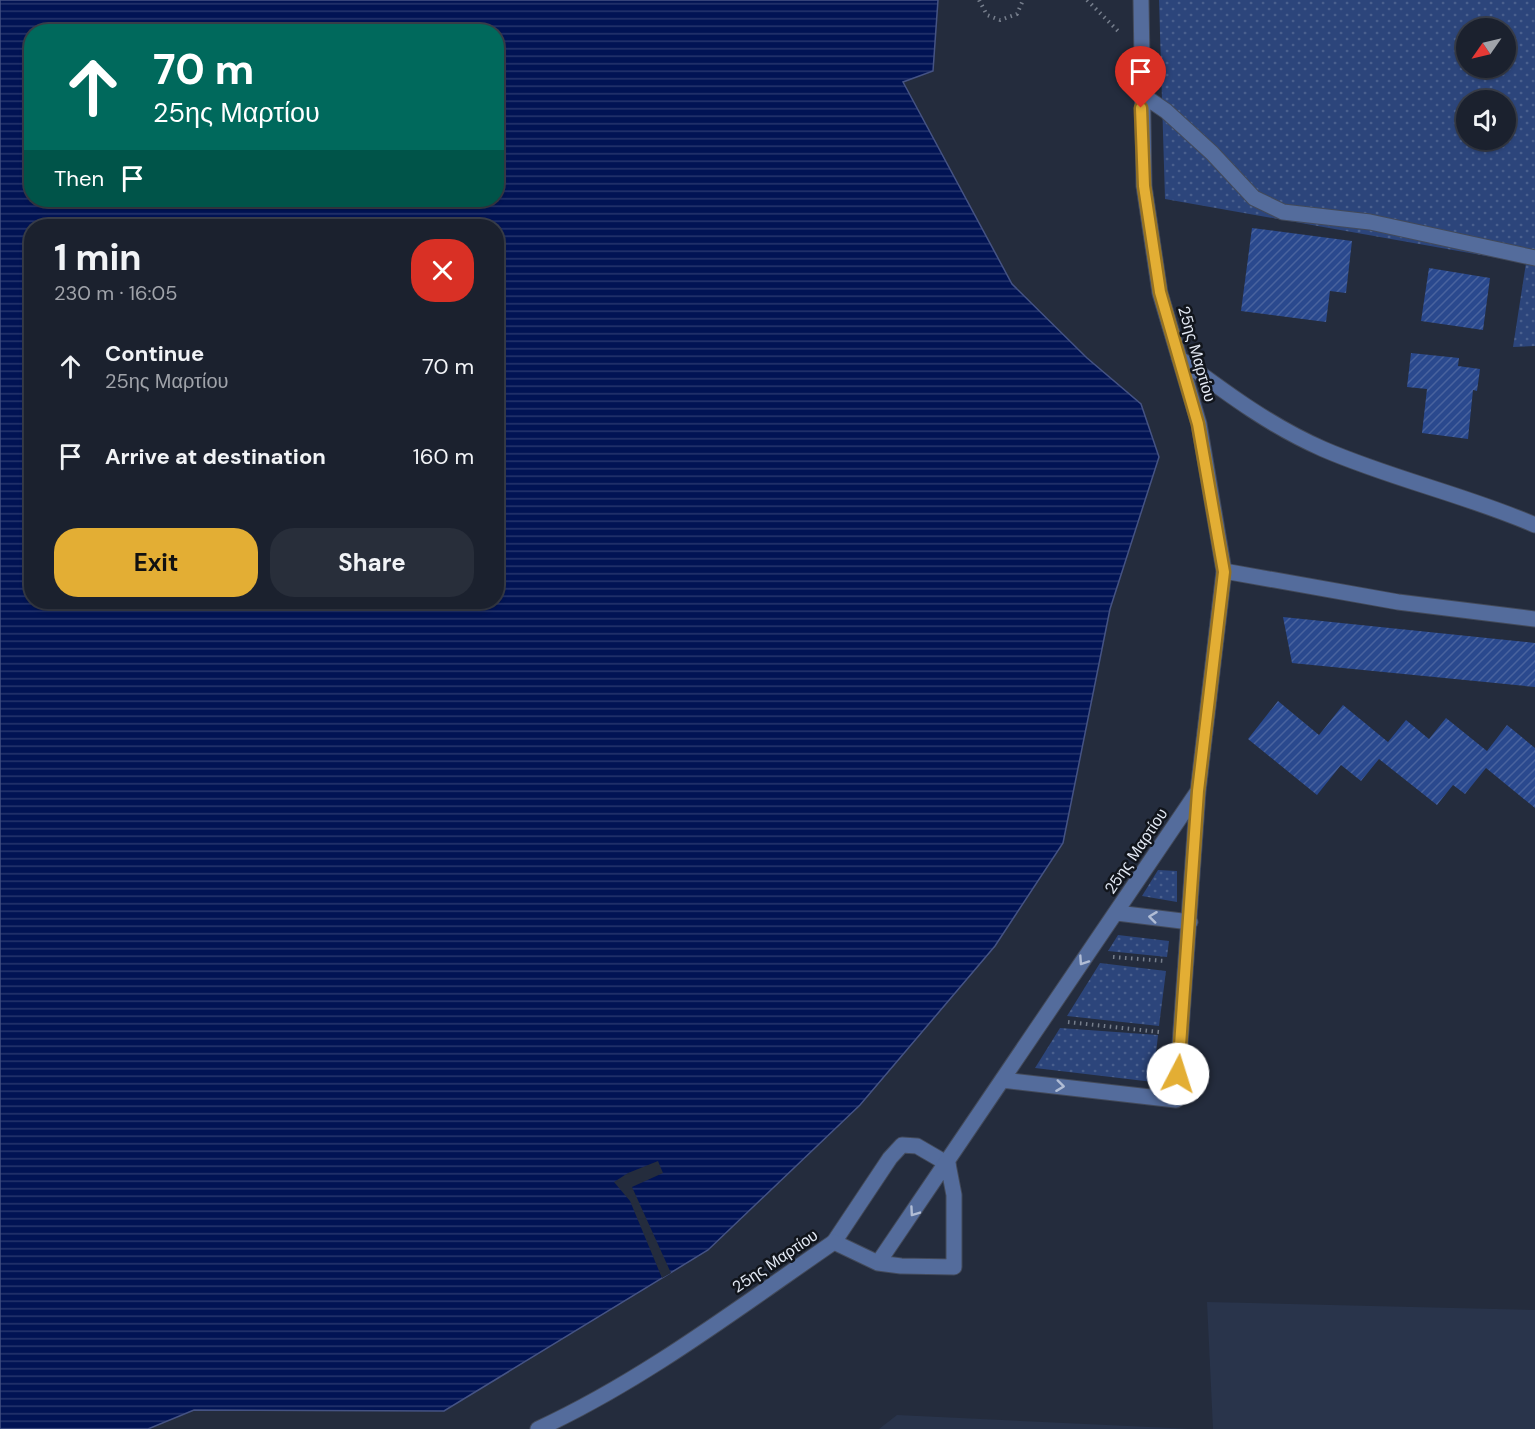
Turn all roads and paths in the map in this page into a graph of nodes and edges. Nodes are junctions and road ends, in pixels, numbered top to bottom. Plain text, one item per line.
1 (979, 0) edge
2 (1023, 0) edge
3 (1087, 0) edge
4 (1141, 0) edge
5 (1140, 52) junction
6 (1141, 94) junction
7 (1535, 258) edge
8 (1179, 358) junction
9 (1535, 525) edge
10 (1224, 572) junction
11 (1535, 619) edge
12 (1198, 791) junction
13 (1117, 913) junction
14 (1190, 922) junction
15 (1086, 955) junction
16 (1186, 963) junction
17 (1043, 1019) junction
18 (1181, 1034) junction
19 (1002, 1080) junction
20 (948, 1164) junction
21 (834, 1242) junction
22 (878, 1263) junction
23 (537, 1429) edge

1 - 2 path
3 - 5 path
4 - 5 street, 25ης Μαρτίου
5 - 6 street, 25ης Μαρτίου
6 - 7 street
6 - 8 street, 25ης Μαρτίου
8 - 9 street
8 - 10 street, 25ης Μαρτίου
10 - 11 street
10 - 12 street, 25ης Μαρτίου
12 - 13 street, 25ης Μαρτίου
12 - 14 street
14 -> 13 street
13 - 15 street, 25ης Μαρτίου
14 - 16 street
15 - 16 path
15 -> 17 street, 25ης Μαρτίου
16 - 18 street
17 - 18 path
17 - 19 street, 25ης Μαρτίου
19 -> 18 street
19 - 20 street, 25ης Μαρτίου
20 - 21 street
20 -> 22 street, 25ης Μαρτίου
20 - 22 street
21 - 22 street, 25ης Μαρτίου
21 - 23 street, 25ης Μαρτίου

